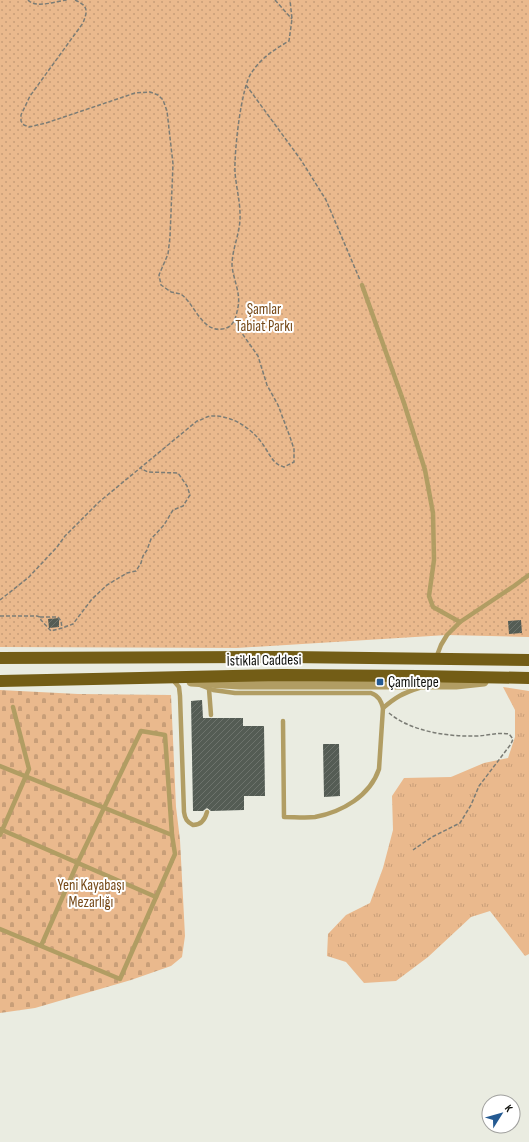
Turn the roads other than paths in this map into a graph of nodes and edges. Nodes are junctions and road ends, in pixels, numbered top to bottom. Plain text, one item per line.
1 (362, 285) road end
2 (529, 575) edge
3 (460, 622) junction
4 (0, 658) edge
5 (436, 658) junction
6 (529, 660) edge
7 (170, 678) junction
8 (514, 678) junction
9 (529, 678) edge
10 (0, 681) edge
11 (192, 682) junction
12 (426, 685) junction
13 (209, 689) junction
14 (13, 707) dead end
15 (383, 708) junction
16 (211, 714) dead end
17 (283, 721) dead end
18 (0, 766) edge
19 (26, 776) junction
20 (104, 807) junction
21 (208, 812) dead end
22 (1, 831) edge
23 (172, 835) junction
24 (78, 862) junction
25 (156, 897) junction
26 (0, 929) edge
27 (41, 946) junction

1 - 3 lane
2 - 3 lane
3 - 5 lane
4 - 5 main road, İstiklal Caddesi
5 - 6 main road, İstiklal Caddesi
7 - 8 main road, İstiklal Caddesi
7 - 10 main road, İstiklal Caddesi
7 - 11 street
7 - 21 lane
8 - 9 main road, İstiklal Caddesi
8 - 12 street
11 - 12 street
11 - 13 lane
12 - 15 lane
13 - 15 lane
13 - 16 lane
14 - 19 lane
15 - 17 lane
18 - 19 lane
19 - 20 lane
19 - 22 lane
20 - 23 lane
20 - 23 lane
20 - 24 lane
22 - 24 lane
23 - 25 lane
24 - 25 lane
24 - 27 lane
25 - 27 lane
26 - 27 lane

